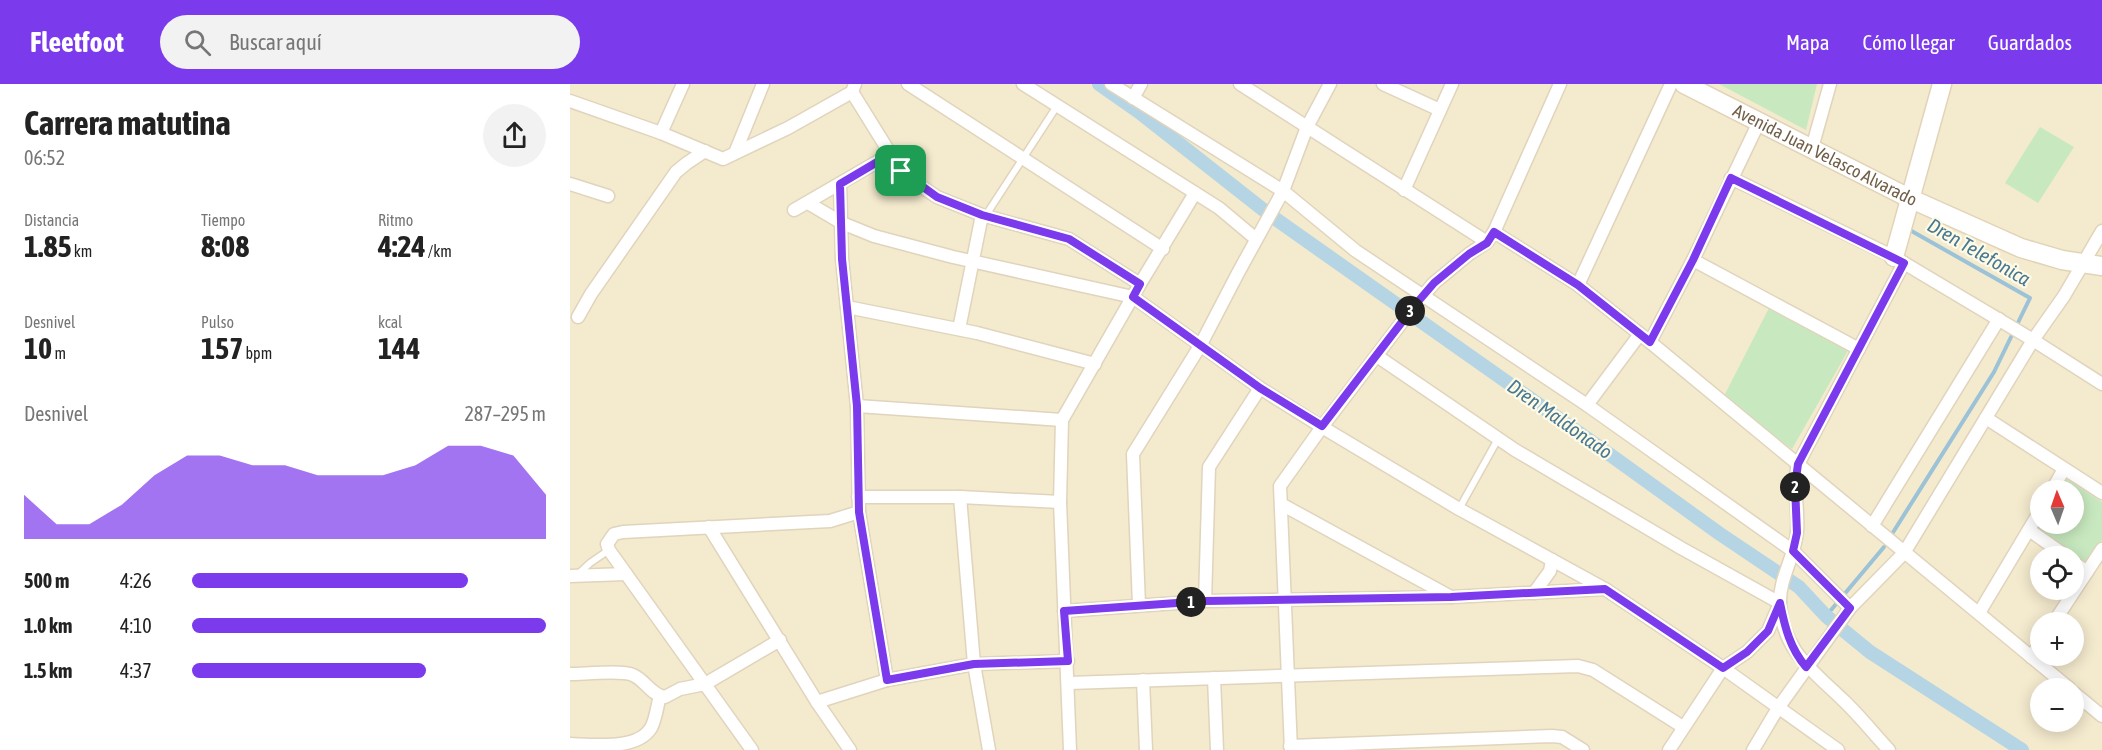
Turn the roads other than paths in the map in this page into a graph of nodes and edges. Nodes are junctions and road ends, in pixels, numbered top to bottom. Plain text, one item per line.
1 (683, 84) edge
2 (763, 84) edge
3 (908, 84) edge
4 (1023, 84) edge
5 (1111, 84) edge
6 (1141, 84) edge
7 (1240, 84) edge
8 (1330, 84) edge
9 (1383, 84) edge
10 (1452, 84) edge
11 (1560, 84) edge
12 (1671, 84) edge
13 (1684, 84) edge
14 (1830, 84) edge
15 (1942, 84) edge
16 (852, 87) edge
17 (1133, 98) junction
18 (570, 101) edge
19 (1057, 106) junction
20 (1440, 110) junction
21 (1759, 122) junction
22 (1307, 127) junction
23 (661, 133) junction
24 (1812, 148) junction
25 (705, 151) junction
26 (735, 153) junction
27 (889, 155) junction
28 (1023, 159) junction
29 (1731, 178) junction
30 (570, 184) edge
31 (840, 184) junction
32 (1404, 190) junction
33 (1283, 191) junction
34 (1195, 193) junction
35 (609, 196) dead end
36 (1909, 198) junction
37 (808, 203) junction
38 (794, 210) dead end
39 (984, 216) junction
40 (842, 223) junction
41 (2102, 231) edge
42 (1491, 237) junction
43 (1256, 238) junction
44 (1163, 249) junction
45 (1693, 260) junction
46 (1899, 260) junction
47 (973, 262) junction
48 (2083, 262) junction
49 (2102, 266) edge
50 (1140, 284) junction
51 (1578, 285) junction
52 (1133, 297) junction
53 (1419, 301) junction
54 (847, 307) junction
55 (579, 317) dead end
56 (1999, 319) junction
57 (958, 329) junction
58 (1640, 334) junction
59 (2033, 340) junction
60 (1650, 342) junction
61 (1200, 346) junction
62 (1859, 349) junction
63 (1377, 356) junction
64 (1095, 364) junction
65 (2102, 384) edge
66 (1260, 388) junction
67 (1587, 405) junction
68 (857, 406) junction
69 (1986, 418) junction
70 (1062, 420) junction
71 (1322, 426) junction
72 (1498, 438) junction
73 (1798, 464) junction
74 (2064, 470) junction
75 (2058, 480) edge
76 (2102, 493) edge
77 (858, 497) junction
78 (960, 497) junction
79 (1060, 502) junction
80 (1281, 504) junction
81 (1459, 509) junction
82 (859, 512) junction
83 (1872, 526) junction
84 (709, 527) junction
85 (2029, 530) joint
86 (2052, 546) edge
87 (2102, 549) edge
88 (609, 550) junction
89 (1904, 553) junction
90 (1792, 557) junction
91 (1552, 560) junction
92 (2084, 570) edge
93 (2087, 572) junction
94 (626, 574) junction
95 (572, 578) edge
96 (1605, 589) junction
97 (1534, 593) junction
98 (1451, 597) junction
99 (1284, 600) junction
100 (1205, 601) junction
101 (1780, 603) junction
102 (1139, 605) junction
103 (1850, 608) junction
104 (1064, 611) junction
105 (2061, 612) edge
106 (1979, 613) junction
107 (780, 640) junction
108 (2030, 656) edge
109 (1068, 661) junction
110 (974, 664) junction
111 (2042, 666) edge
112 (1806, 667) junction
113 (1723, 668) junction
114 (570, 674) edge
115 (1288, 676) junction
116 (1214, 678) junction
117 (2057, 678) edge
118 (887, 680) junction
119 (1143, 680) junction
120 (1068, 683) junction
121 (705, 684) junction
122 (660, 696) junction
123 (2084, 701) edge
124 (817, 702) junction
125 (1778, 708) junction
126 (2102, 716) edge
127 (1683, 727) junction
128 (570, 744) edge
129 (1443, 745) edge
130 (1370, 746) edge
131 (1291, 748) edge
132 (752, 750) edge
133 (850, 750) edge
134 (989, 750) edge
135 (1070, 750) edge
136 (1146, 750) edge
137 (1217, 750) edge
138 (1583, 750) edge
139 (1669, 750) edge
140 (1753, 750) edge
141 (1838, 750) edge
142 (1889, 750) edge

1 - 23 street
2 - 26 street
3 - 28 street
4 - 19 street
5 - 17 street
6 - 17 street
7 - 22 street
8 - 22 street
9 - 20 street
10 - 20 street
11 - 42 street
12 - 51 street
13 - 21 street, Avenida Juan Velasco Alvarado
14 - 24 street
15 - 36 street
16 - 26 street
16 - 27 street
17 - 33 street
18 - 23 street
19 - 28 lane
19 - 34 street
20 - 32 street
21 - 24 street, Avenida Juan Velasco Alvarado
21 - 29 street
22 - 32 street
22 - 33 street
23 - 25 street
24 - 36 street, Avenida Juan Velasco Alvarado
25 - 26 street
25 - 55 street
27 - 31 street
27 - 39 street
28 - 39 lane
28 - 44 street
29 - 45 street
29 - 46 street
30 - 35 street
31 - 37 street
31 - 40 street
32 - 42 street
33 - 43 street
33 - 53 street
34 - 43 street
34 - 44 street
36 - 46 street
36 - 48 street, Avenida Juan Velasco Alvarado
37 - 38 street
37 - 40 street
39 - 47 street
39 - 50 street
40 - 47 street
40 - 54 street
41 - 48 street
42 - 51 street
42 - 53 street
43 - 61 street
44 - 50 street
45 - 60 street
45 - 62 street
46 - 56 street
46 - 62 street
47 - 52 street
47 - 57 street
48 - 49 street, Avenida Juan Velasco Alvarado
48 - 59 street
50 - 52 street
51 - 58 street
52 - 61 street
52 - 64 street
53 - 63 street
53 - 67 street
54 - 57 street
54 - 68 street
56 - 59 street
56 - 83 street
57 - 64 street
58 - 60 street
58 - 67 street
59 - 65 street
59 - 69 street
60 - 73 street
61 - 66 street
61 - 102 street
62 - 73 street
63 - 71 street
63 - 72 street
64 - 70 street
66 - 71 street
66 - 100 street
67 - 90 street
68 - 70 street
68 - 77 street
69 - 74 street
69 - 89 street
70 - 79 street
71 - 80 street
71 - 81 street
72 - 81 lane
72 - 101 street
73 - 83 street
73 - 90 street
74 - 75 street
74 - 76 street
77 - 78 street
77 - 82 street
78 - 79 street
78 - 110 street
79 - 104 street
80 - 98 street
80 - 99 street
81 - 91 street
82 - 84 street
82 - 118 street
83 - 89 street
84 - 88 street
84 - 107 street
85 - 86 street
85 - 106 street
87 - 93 street
88 - 94 street
88 - 95 lane
89 - 103 street
89 - 106 street
90 - 101 street
90 - 103 street
91 - 96 street
91 - 97 street
92 - 93 street
93 - 105 street
94 - 95 street
94 - 121 street
96 - 97 street
96 - 113 street
97 - 98 street
98 - 99 street
99 - 100 street
99 - 115 street
100 - 102 street
101 - 112 street
101 - 113 street
102 - 104 street
103 - 112 street
104 - 109 street
106 - 108 street
107 - 121 street
107 - 124 street
109 - 110 street
109 - 120 street
110 - 118 street
110 - 134 street
111 - 117 street
112 - 125 street
112 - 142 street
113 - 125 street
113 - 127 street
114 - 122 street
115 - 116 street
115 - 127 street
115 - 131 street
116 - 119 street
116 - 137 street
118 - 124 street
119 - 120 street
119 - 136 street
120 - 135 street
121 - 122 street
121 - 132 street
122 - 128 street
123 - 126 street
124 - 133 street
125 - 140 street
125 - 141 street
127 - 139 street
129 - 130 street
129 - 138 street
130 - 131 street

